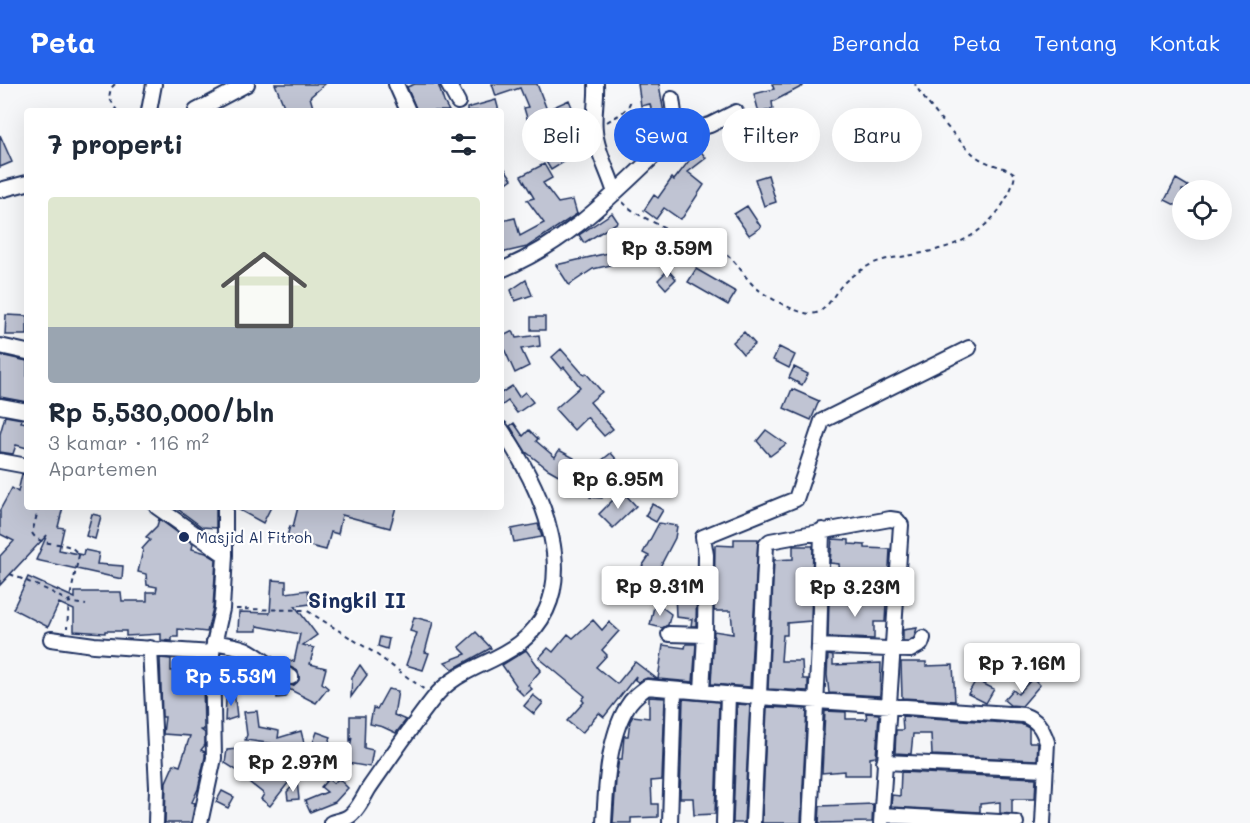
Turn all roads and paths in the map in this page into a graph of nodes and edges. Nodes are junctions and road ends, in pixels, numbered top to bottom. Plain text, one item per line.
1 (115, 84) edge
2 (154, 84) edge
3 (247, 84) edge
4 (396, 84) edge
5 (448, 84) edge
6 (596, 84) edge
7 (915, 84) edge
8 (631, 99) dead end
9 (672, 99) dead end
10 (458, 102) dead end
11 (115, 108) edge
12 (150, 108) edge
13 (202, 108) edge
14 (407, 108) edge
15 (596, 108) edge
16 (673, 108) edge
17 (602, 124) edge
18 (602, 158) edge
19 (648, 162) edge
20 (24, 184) edge
21 (0, 190) edge
22 (615, 193) junction
23 (504, 268) edge
24 (0, 346) edge
25 (969, 348) dead end
26 (24, 351) edge
27 (0, 406) edge
28 (24, 410) edge
29 (504, 434) edge
30 (0, 461) edge
31 (24, 465) edge
32 (38, 510) edge
33 (161, 510) edge
34 (225, 510) edge
35 (822, 530) junction
36 (225, 555) junction
37 (10, 574) dead end
38 (821, 587) junction
39 (896, 595) junction
40 (69, 602) junction
41 (86, 605) dead end
42 (222, 609) junction
43 (669, 634) dead end
44 (705, 635) junction
45 (922, 638) dead end
46 (51, 639) dead end
47 (66, 641) junction
48 (819, 646) junction
49 (150, 648) junction
50 (213, 648) junction
51 (892, 650) junction
52 (291, 677) dead end
53 (674, 690) junction
54 (702, 691) junction
55 (728, 694) junction
56 (434, 697) junction
57 (759, 698) junction
58 (817, 700) junction
59 (888, 706) junction
60 (884, 762) junction
61 (1046, 769) junction
62 (881, 819) edge
63 (353, 820) edge
64 (156, 823) edge
65 (200, 823) edge
66 (331, 823) edge
67 (604, 823) edge
68 (669, 823) edge
69 (724, 823) edge
70 (753, 823) edge
71 (810, 823) edge
72 (1016, 823) edge
73 (1043, 823) edge

1 - 11 path
2 - 12 street
3 - 13 street
4 - 14 street
5 - 10 street
6 - 15 street
7 - 22 path
8 - 17 path
9 - 16 street
18 - 22 street
19 - 22 street
20 - 21 street
22 - 23 street
24 - 26 street
25 - 44 street
27 - 28 street
29 - 56 street
30 - 31 street
32 - 40 path
33 - 36 street
34 - 36 street
35 - 38 street
35 - 39 street
35 - 57 street
36 - 42 street
37 - 40 path
38 - 39 street
38 - 48 street
39 - 51 street
40 - 41 path
40 - 47 path
42 - 50 street
42 - 56 path
43 - 44 street
44 - 54 street
45 - 51 street
46 - 47 street
47 - 49 street
48 - 51 street
48 - 58 street
49 - 50 street
49 - 64 street
50 - 52 street
50 - 65 street
51 - 59 street
53 - 54 street
53 - 67 street
53 - 68 street
54 - 55 street
55 - 57 street
55 - 69 street
56 - 63 street
57 - 58 street
57 - 70 street
58 - 59 street
58 - 71 street
59 - 60 street
59 - 61 street
60 - 61 street
60 - 62 street
61 - 73 street
62 - 72 street
63 - 66 street

